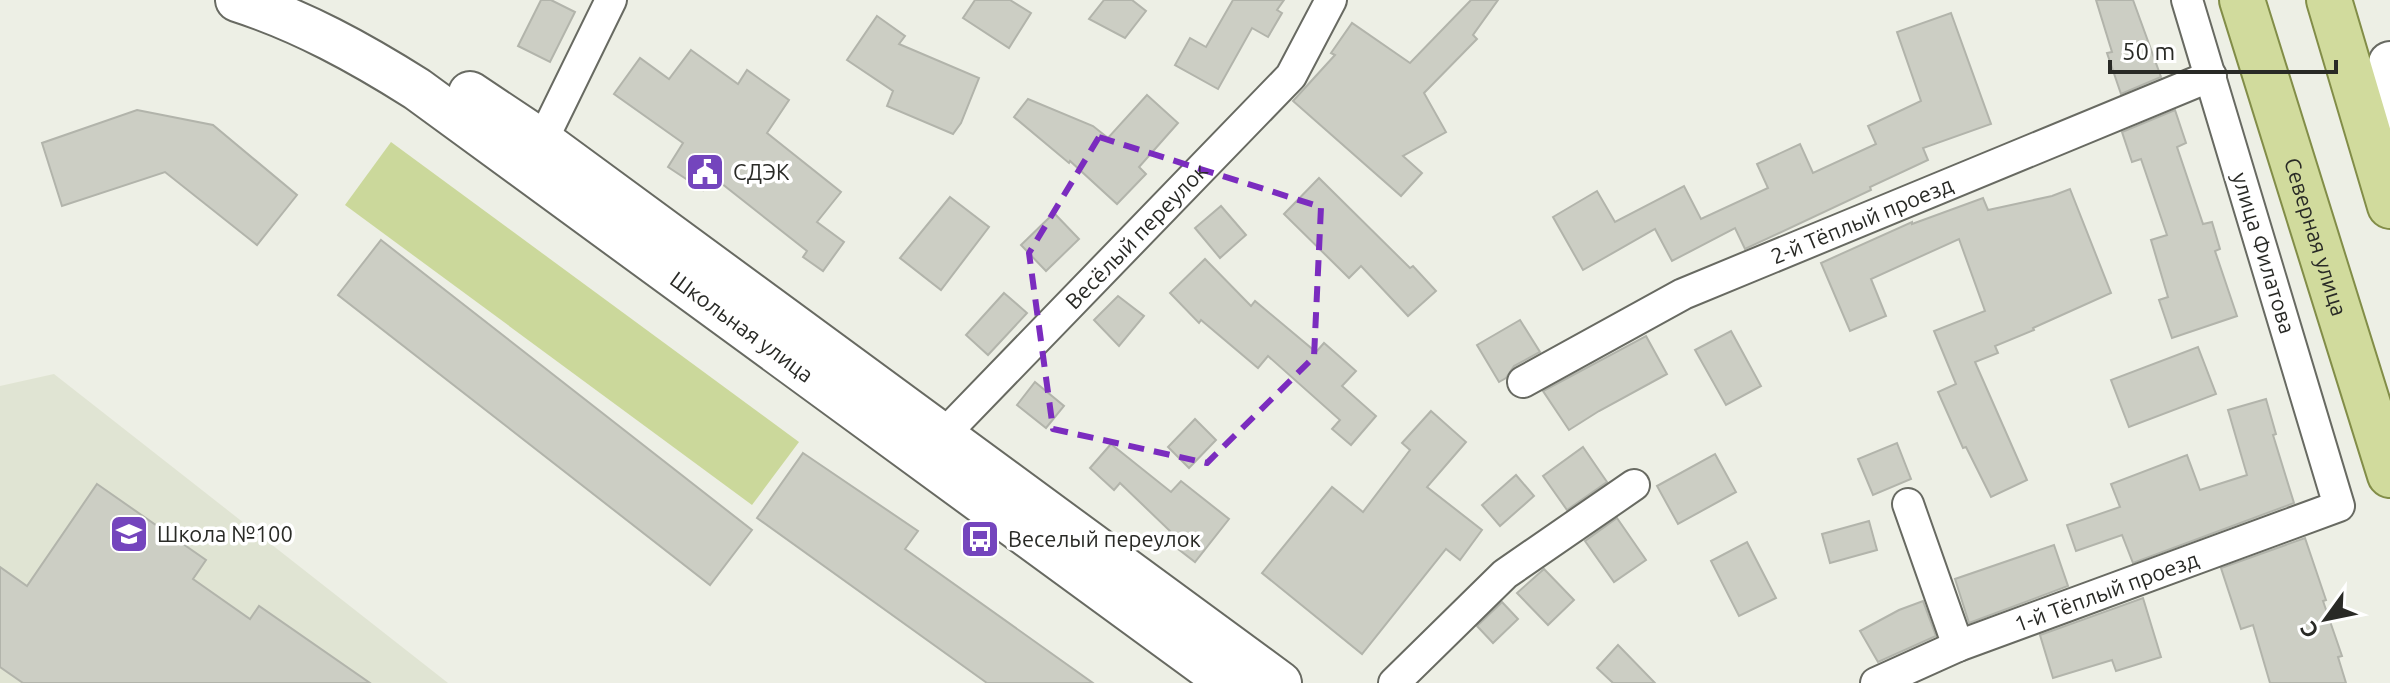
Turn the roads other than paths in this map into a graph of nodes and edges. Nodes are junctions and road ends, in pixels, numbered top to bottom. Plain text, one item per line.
1 (237, 0) edge
2 (309, 0) edge
3 (611, 0) edge
4 (1331, 0) edge
5 (2187, 0) edge
6 (2242, 0) edge
7 (2329, 0) edge
8 (2390, 63) edge
9 (2211, 76) junction
10 (542, 141) junction
11 (2389, 205) edge
12 (1523, 382) dead end
13 (932, 446) junction
14 (2390, 475) edge
15 (1634, 485) dead end
16 (1908, 504) dead end
17 (2339, 506) joint
18 (1958, 646) junction
19 (1229, 683) edge
20 (1280, 683) edge
21 (1394, 683) edge
22 (1876, 683) edge

1 - 13 main road, Школьная улица
2 - 10 main road, Школьная улица
3 - 10 street
4 - 13 street, Весёлый переулок
5 - 9 street, улица Филатова
6 - 14 main road, Северная улица
7 - 11 main road
8 - 11 main road
9 - 12 street, 2-й Тёплый проезд
9 - 17 street, улица Филатова
10 - 13 main road, Школьная улица
13 - 19 main road, Школьная улица
13 - 20 main road, Школьная улица
15 - 21 street
16 - 18 street
17 - 18 street, 1-й Тёплый проезд
18 - 22 street, 1-й Тёплый проезд

